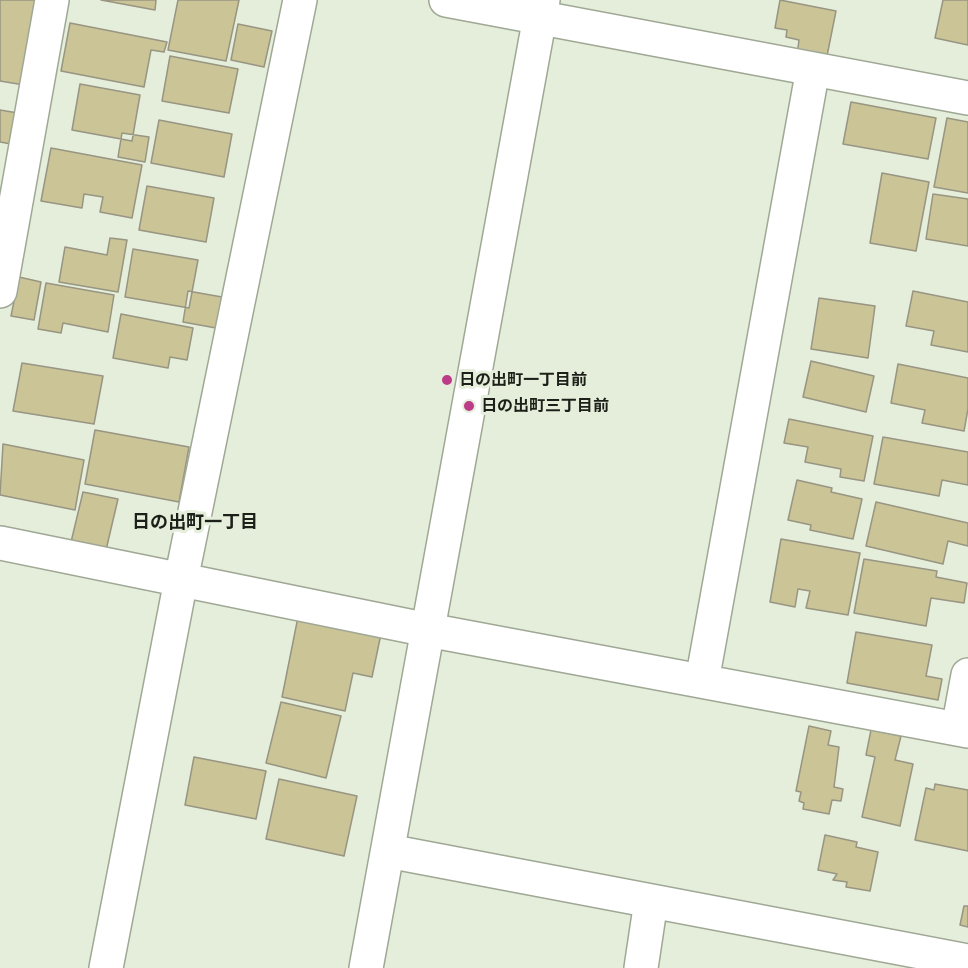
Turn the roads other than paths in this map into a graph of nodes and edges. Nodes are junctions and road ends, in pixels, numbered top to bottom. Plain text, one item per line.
1 (52, 0) edge
2 (300, 0) edge
3 (446, 0) edge
4 (541, 9) edge
5 (813, 69) junction
6 (968, 98) edge
7 (0, 291) edge
8 (0, 543) edge
9 (181, 579) junction
10 (428, 630) junction
11 (968, 675) edge
12 (702, 681) junction
13 (963, 730) edge
14 (388, 851) junction
15 (651, 901) junction
16 (968, 961) edge
17 (106, 968) edge
18 (366, 968) edge
19 (641, 968) edge

1 - 7 street
2 - 9 street
3 - 4 street
4 - 5 street
4 - 10 street
5 - 6 street
5 - 12 street
8 - 9 street
9 - 10 street
9 - 17 street
10 - 12 street
10 - 14 street
11 - 13 street
12 - 13 street
14 - 15 street
14 - 18 street
15 - 16 street
15 - 19 street

